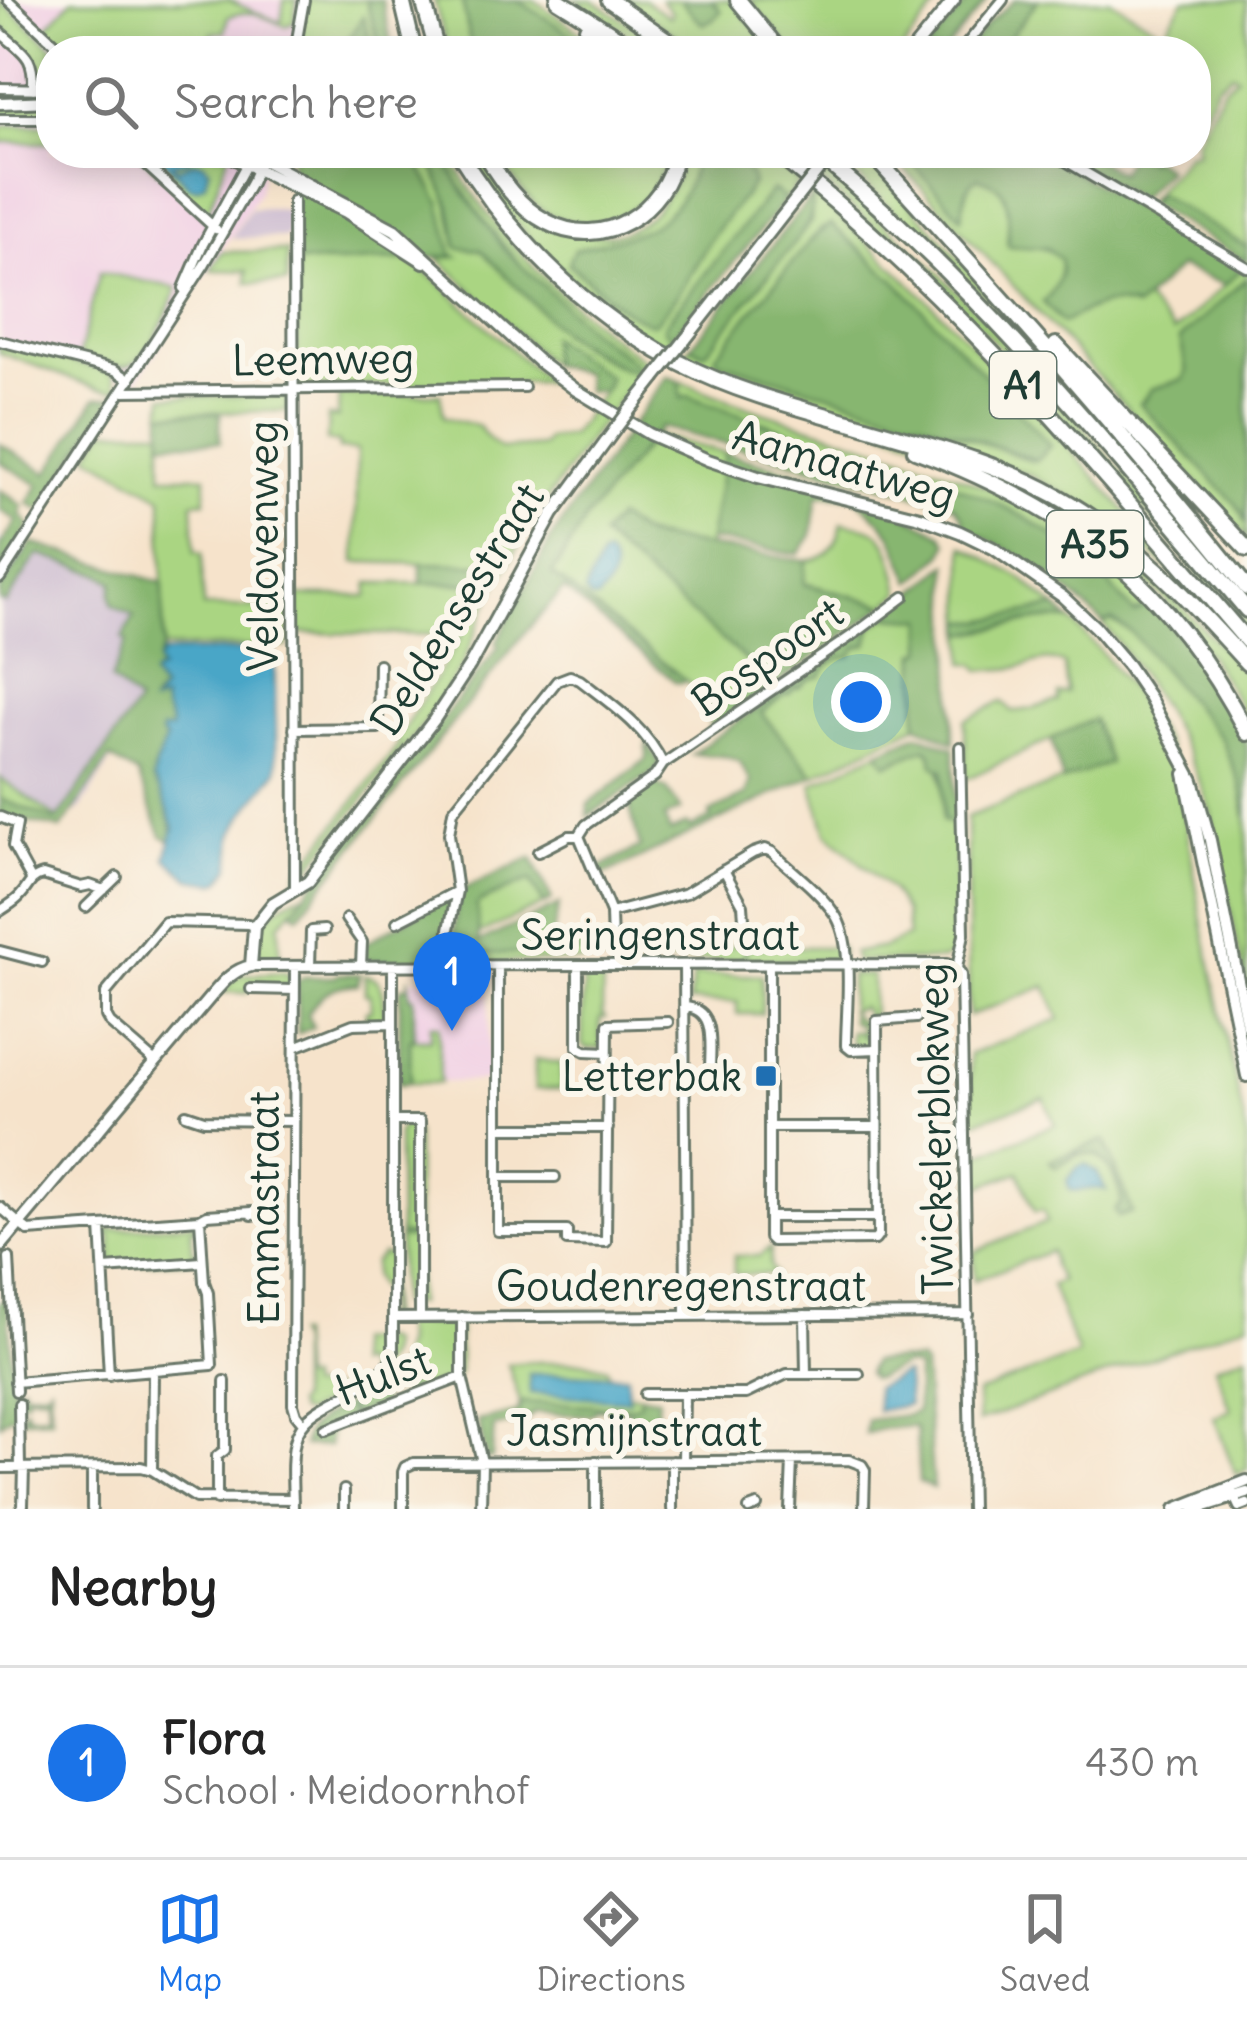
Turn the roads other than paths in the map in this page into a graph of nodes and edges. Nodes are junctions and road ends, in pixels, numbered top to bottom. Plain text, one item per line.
1 (8, 0) edge
2 (304, 0) edge
3 (402, 0) edge
4 (423, 0) edge
5 (554, 0) edge
6 (609, 0) edge
7 (738, 0) edge
8 (954, 0) edge
9 (1003, 0) edge
10 (0, 32) edge
11 (47, 36) edge
12 (298, 36) edge
13 (410, 36) edge
14 (433, 36) edge
15 (600, 36) edge
16 (614, 36) edge
17 (661, 36) edge
18 (768, 36) edge
19 (924, 36) edge
20 (973, 36) edge
21 (0, 88) edge
22 (33, 89) joint
23 (36, 102) edge
24 (0, 103) edge
25 (0, 119) edge
26 (36, 119) edge
27 (149, 168) edge
28 (249, 168) edge
29 (251, 168) edge
30 (272, 168) edge
31 (469, 168) edge
32 (494, 168) edge
33 (672, 168) edge
34 (794, 168) edge
35 (820, 168) edge
36 (834, 168) edge
37 (885, 168) edge
38 (1077, 168) edge
39 (293, 202) dead end
40 (213, 227) junction
41 (222, 235) junction
42 (1247, 268) edge
43 (176, 307) junction
44 (1023, 321) junction
45 (0, 341) edge
46 (130, 380) junction
47 (524, 387) dead end
48 (293, 389) junction
49 (123, 391) junction
50 (879, 431) junction
51 (1247, 549) edge
52 (0, 578) edge
53 (1247, 588) edge
54 (904, 597) dead end
55 (1247, 610) edge
56 (1247, 641) edge
57 (1247, 663) edge
58 (379, 664) dead end
59 (294, 729) junction
60 (1247, 733) edge
61 (960, 748) dead end
62 (663, 764) junction
63 (1183, 764) junction
64 (0, 817) edge
65 (579, 836) junction
66 (538, 852) dead end
67 (724, 870) junction
68 (117, 878) dead end
69 (31, 879) junction
70 (104, 890) junction
71 (295, 891) junction
72 (457, 891) junction
73 (86, 907) dead end
74 (0, 911) edge
75 (611, 913) junction
76 (346, 919) dead end
77 (398, 922) dead end
78 (254, 927) junction
79 (325, 930) dead end
80 (746, 945) dead end
81 (612, 946) dead end
82 (0, 951) edge
83 (42, 962) dead end
84 (683, 965) junction
85 (770, 965) junction
86 (846, 965) junction
87 (251, 966) junction
88 (295, 966) junction
89 (310, 966) junction
90 (361, 966) junction
91 (393, 966) junction
92 (447, 966) junction
93 (497, 966) junction
94 (578, 966) junction
95 (957, 968) junction
96 (251, 989) dead end
97 (295, 989) junction
98 (684, 1007) junction
99 (916, 1018) dead end
100 (668, 1022) dead end
101 (393, 1023) junction
102 (1247, 1025) edge
103 (295, 1047) junction
104 (877, 1049) junction
105 (607, 1052) junction
106 (155, 1063) junction
107 (710, 1070) dead end
108 (1247, 1075) edge
109 (186, 1114) dead end
110 (393, 1120) junction
111 (292, 1121) junction
112 (877, 1126) junction
113 (770, 1127) junction
114 (608, 1128) junction
115 (500, 1129) junction
116 (498, 1177) junction
117 (555, 1177) dead end
118 (0, 1208) edge
119 (258, 1214) dead end
120 (770, 1217) junction
121 (878, 1217) junction
122 (200, 1219) junction
123 (20, 1224) junction
124 (101, 1226) junction
125 (4, 1252) edge
126 (293, 1254) junction
127 (305, 1254) dead end
128 (202, 1262) junction
129 (104, 1268) junction
130 (968, 1314) junction
131 (805, 1315) junction
132 (686, 1316) junction
133 (420, 1317) junction
134 (462, 1317) junction
135 (394, 1318) junction
136 (153, 1370) junction
137 (859, 1374) dead end
138 (109, 1375) junction
139 (806, 1375) junction
140 (462, 1377) junction
141 (225, 1381) dead end
142 (646, 1394) dead end
143 (684, 1394) junction
144 (19, 1404) dead end
145 (303, 1423) junction
146 (326, 1429) dead end
147 (596, 1461) junction
148 (672, 1461) junction
149 (683, 1461) junction
150 (792, 1461) junction
151 (482, 1462) junction
152 (0, 1468) edge
153 (22, 1468) junction
154 (92, 1468) junction
155 (152, 1470) junction
156 (1247, 1481) edge
157 (344, 1490) dead end
158 (1237, 1492) edge
159 (217, 1500) junction
160 (205, 1504) edge
161 (293, 1504) edge
162 (1247, 1504) edge
163 (21, 1509) edge
164 (92, 1509) edge
165 (344, 1509) edge
166 (403, 1509) edge
167 (482, 1509) edge
168 (596, 1509) edge
169 (672, 1509) edge
170 (790, 1509) edge
171 (864, 1509) edge
172 (971, 1509) edge
173 (1176, 1509) edge
174 (1195, 1509) edge

1 - 11 street
2 - 12 street
3 - 13 highway
4 - 14 highway
5 - 15 highway
5 - 16 highway
6 - 17 highway
7 - 18 highway
8 - 19 main road
9 - 20 street
10 - 22 street
21 - 22 street
23 - 24 main road
25 - 26 street
27 - 40 street
28 - 40 street
29 - 41 street
30 - 63 main road, Aamaatweg
31 - 50 highway, A35
32 - 33 highway
34 - 56 highway, A1
35 - 71 main road, Deldensestraat, bridge
36 - 55 highway, A1
37 - 44 highway, A35
38 - 42 street
39 - 48 street, Veldovenweg
40 - 41 street
40 - 43 street
41 - 43 street
43 - 46 street
44 - 51 highway, A35
44 - 53 highway, A35
45 - 46 street
46 - 49 street
47 - 48 street, Leemweg
48 - 49 street, Leemweg
48 - 59 street, Veldovenweg
49 - 52 street
50 - 57 highway, A35
50 - 60 highway, A35
54 - 62 street, Bospoort
58 - 59 street
59 - 71 street, Veldovenweg
61 - 95 street, Twickelerblokweg
62 - 65 street, Bospoort
62 - 72 street
63 - 102 main road, Aamaatweg
63 - 108 main road, Aamaatweg
64 - 69 street
65 - 66 street, Bospoort
65 - 75 street
67 - 75 street
67 - 80 street
67 - 86 street
68 - 70 street
69 - 70 street
69 - 74 street
70 - 73 street
71 - 78 main road, Deldensestraat
72 - 77 street
72 - 92 street
75 - 81 street
76 - 90 street
78 - 87 main road
78 - 106 street
79 - 89 street
82 - 83 street
84 - 85 street, Seringenstraat
84 - 94 street, Seringenstraat
84 - 98 street
85 - 86 street, Seringenstraat
85 - 113 street
86 - 95 street, Seringenstraat
86 - 104 street
87 - 88 street, Seringenstraat
87 - 106 main road
88 - 89 street, Seringenstraat
88 - 97 street, Emmastraat
89 - 90 street, Seringenstraat
90 - 91 street, Seringenstraat
91 - 92 street, Seringenstraat
91 - 101 street
92 - 93 street, Seringenstraat
93 - 94 street, Seringenstraat
93 - 115 street
94 - 105 street
95 - 130 street, Twickelerblokweg
96 - 97 street
97 - 103 street, Emmastraat
98 - 107 street
98 - 132 street
99 - 104 street
100 - 105 street
101 - 103 street
101 - 110 street
103 - 111 street, Emmastraat
104 - 112 street
105 - 114 street
106 - 123 main road
109 - 111 street
110 - 133 street
110 - 135 street
111 - 126 street, Emmastraat
112 - 113 street
112 - 121 street
113 - 120 street
114 - 115 street
114 - 116 street
115 - 116 street
116 - 117 street
118 - 123 street
119 - 122 street
120 - 121 street
120 - 121 street
122 - 124 street
122 - 128 street
123 - 124 street
123 - 125 main road
124 - 129 street
125 - 138 street
126 - 127 street
126 - 145 street, Emmastraat
128 - 129 street
128 - 136 street
129 - 138 street
130 - 131 street, Goudenregenstraat
130 - 172 street, Twickelerblokweg
131 - 132 street, Goudenregenstraat
131 - 139 street
132 - 134 street, Goudenregenstraat
133 - 134 street, Goudenregenstraat
133 - 135 street, Goudenregenstraat
134 - 140 street
135 - 145 street
136 - 138 street
136 - 155 street
137 - 139 street
139 - 143 street
140 - 146 street, Hulst
140 - 151 street
141 - 159 street
142 - 143 street
143 - 149 street
144 - 153 street
145 - 161 street, Emmastraat
147 - 148 street, Jasmijnstraat
147 - 151 street, Jasmijnstraat
147 - 168 street
148 - 149 street, Jasmijnstraat
148 - 169 street
149 - 150 street, Jasmijnstraat
150 - 170 street
150 - 171 street, Jasmijnstraat
151 - 166 street, Jasmijnstraat
151 - 167 street
152 - 153 street
153 - 154 street
153 - 163 street
154 - 155 street
154 - 164 street
155 - 160 street
156 - 158 main road
157 - 165 street
158 - 162 street
158 - 173 main road
158 - 174 main road
159 - 160 street
159 - 161 street

